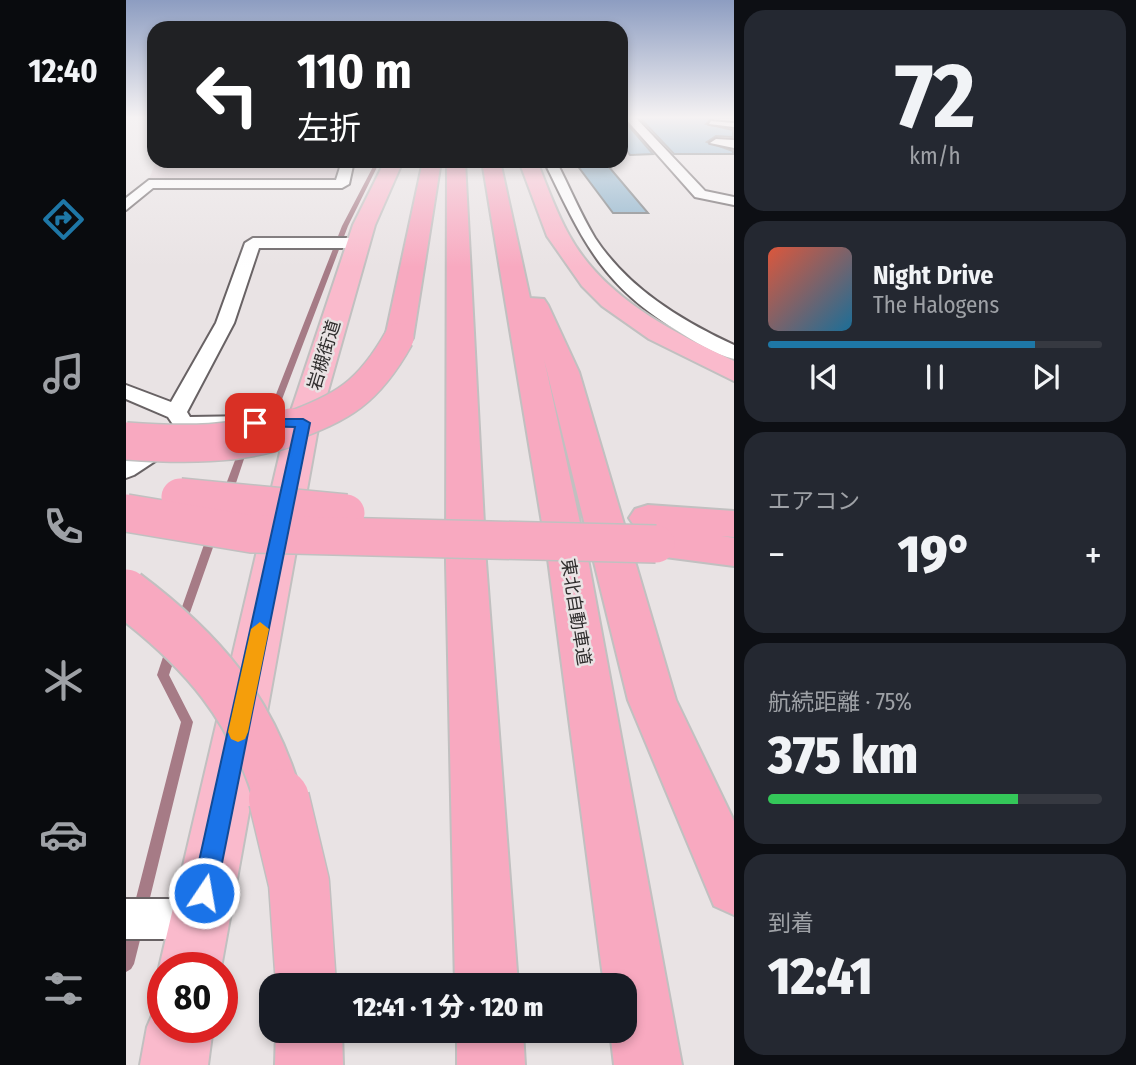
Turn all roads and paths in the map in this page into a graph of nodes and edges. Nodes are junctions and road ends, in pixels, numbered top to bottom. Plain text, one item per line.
1 (346, 168) edge
2 (422, 168) edge
3 (448, 168) edge
4 (450, 168) edge
5 (455, 168) edge
6 (531, 168) edge
7 (554, 168) edge
8 (676, 168) edge
9 (733, 201) edge
10 (126, 206) edge
11 (506, 235) junction
12 (359, 243) junction
13 (733, 353) edge
14 (733, 372) edge
15 (126, 391) edge
16 (180, 418) junction
17 (303, 423) junction
18 (126, 441) edge
19 (126, 470) edge
20 (126, 487) edge
21 (126, 513) edge
22 (733, 524) edge
23 (652, 531) junction
24 (733, 552) edge
25 (126, 593) edge
26 (733, 886) edge
27 (198, 919) junction
28 (132, 920) edge
29 (193, 952) edge
30 (305, 973) edge
31 (486, 973) edge
32 (177, 1043) edge
33 (309, 1043) edge
34 (490, 1043) edge
35 (174, 1065) edge
36 (309, 1065) edge
37 (491, 1065) edge
38 (648, 1065) edge

1 - 10 street
2 - 12 highway, 岩槻街道
3 - 18 highway, bridge
4 - 31 highway
5 - 11 highway, 東北自動車道
6 - 14 highway
7 - 13 street
8 - 9 street
11 - 26 highway
11 - 38 highway, 東北自動車道
12 - 16 street
12 - 17 highway, 岩槻街道
15 - 16 street
16 - 17 street
16 - 19 street
17 - 27 highway, 岩槻街道
20 - 23 highway, bridge
21 - 23 highway, bridge
22 - 23 highway
23 - 24 highway
25 - 30 highway, bridge
27 - 28 street
27 - 29 highway, 岩槻街道
32 - 35 highway
33 - 36 highway
34 - 37 highway

